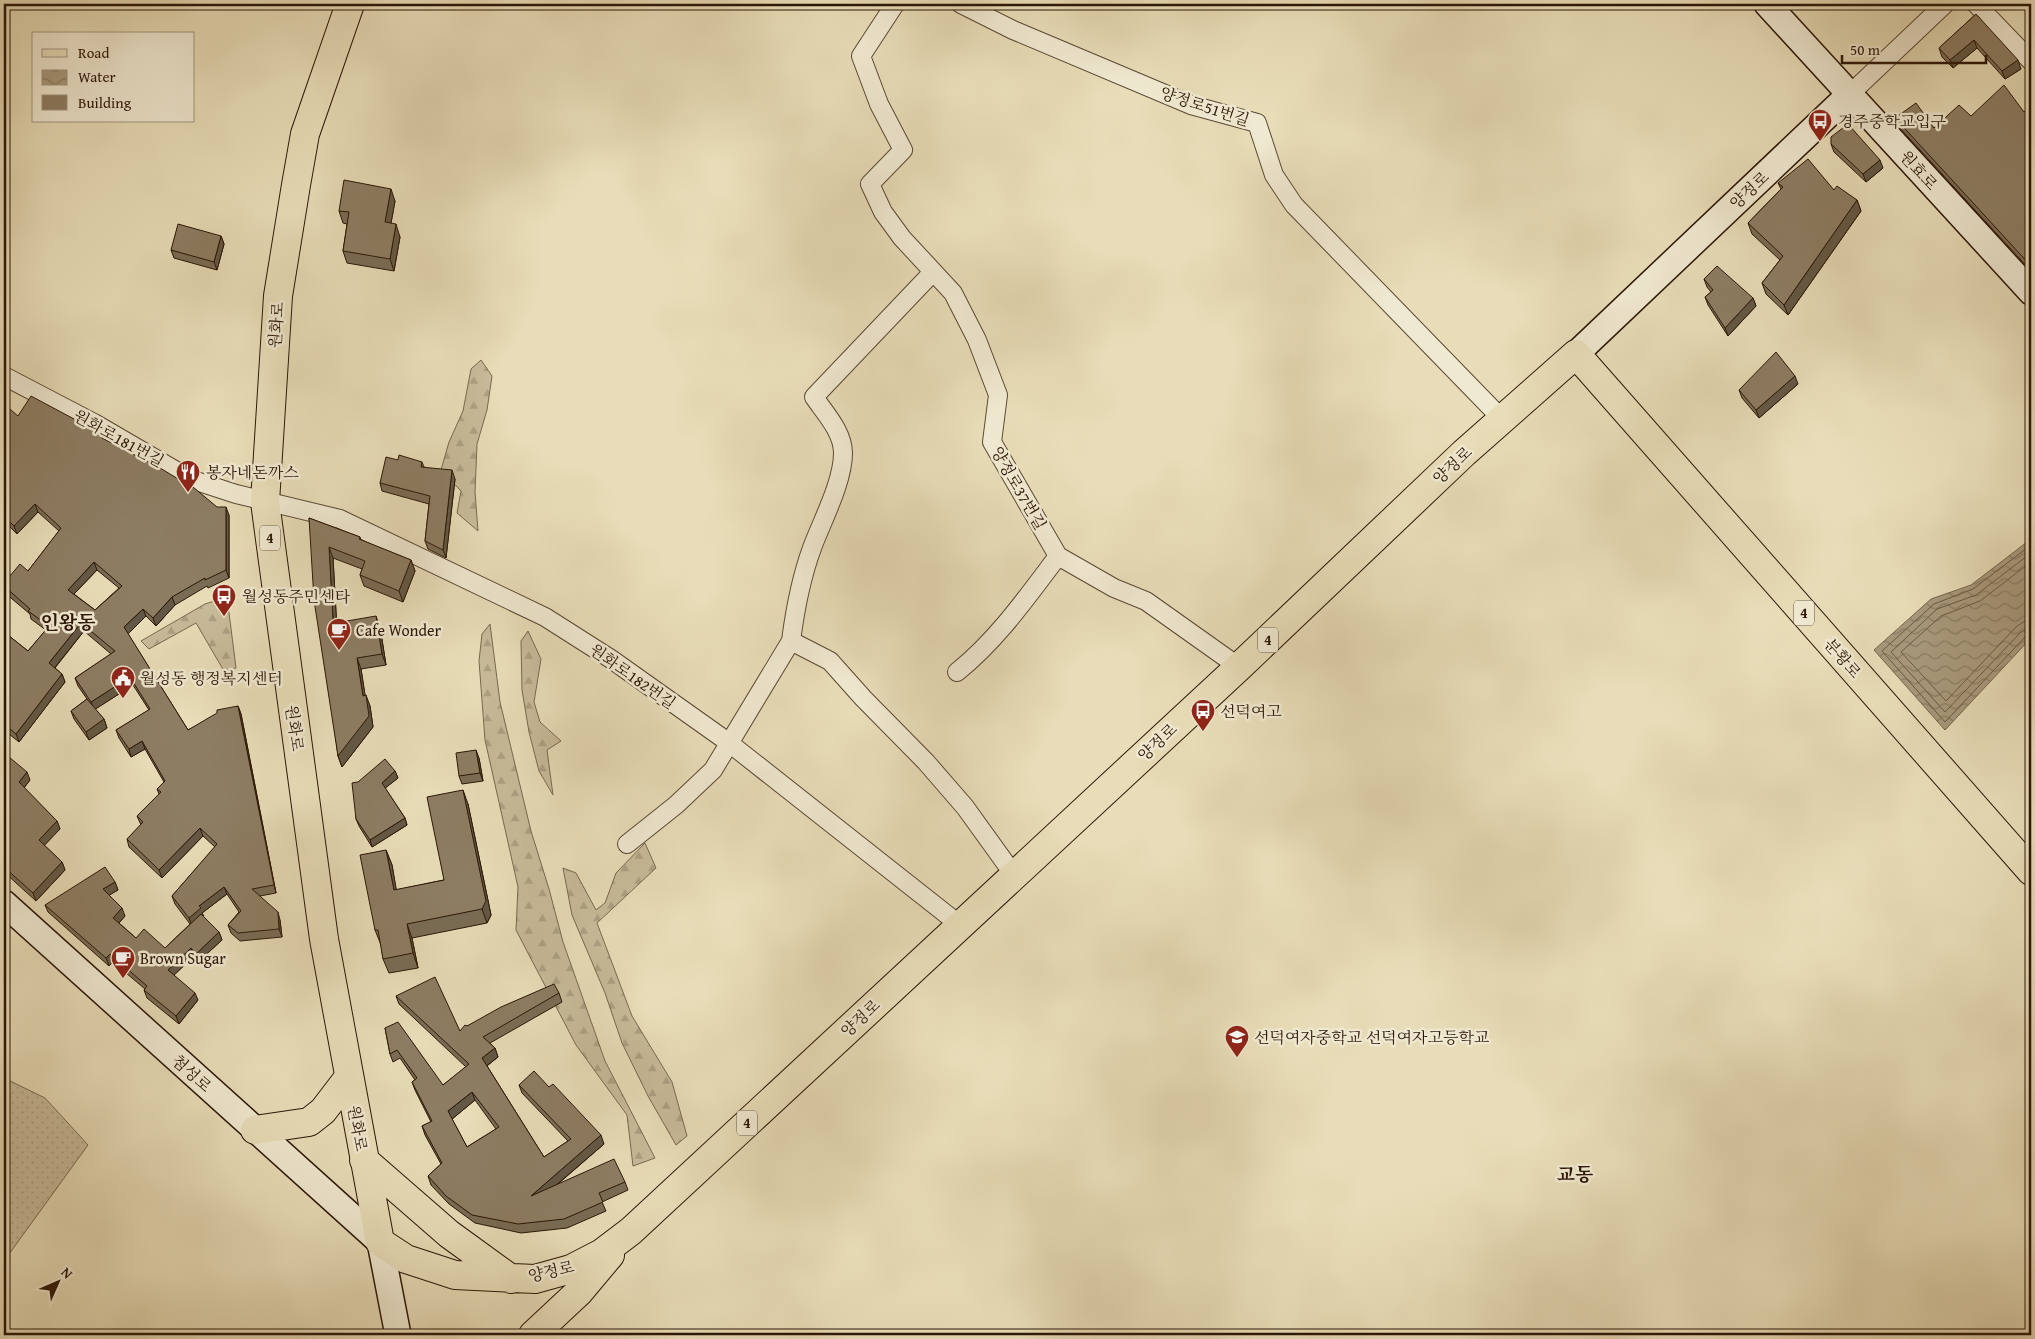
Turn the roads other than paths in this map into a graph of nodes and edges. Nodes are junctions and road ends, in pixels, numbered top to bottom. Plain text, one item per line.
1 (350, 4) edge
2 (895, 4) edge
3 (961, 4) edge
4 (1767, 4) edge
5 (1945, 4) edge
6 (1976, 4) edge
7 (2031, 61) edge
8 (1850, 94) junction
9 (933, 272) junction
10 (2031, 292) edge
11 (1576, 354) junction
12 (4, 376) edge
13 (1502, 420) junction
14 (265, 502) junction
15 (1058, 556) junction
16 (791, 641) junction
17 (1239, 667) junction
18 (957, 672) dead end
19 (728, 742) junction
20 (627, 844) dead end
21 (2031, 871) edge
22 (1014, 875) junction
23 (4, 903) edge
24 (960, 925) junction
25 (349, 1077) junction
26 (255, 1130) junction
27 (364, 1160) junction
28 (631, 1231) junction
29 (380, 1242) junction
30 (511, 1278) junction
31 (398, 1335) edge
32 (534, 1335) edge

1 - 14 main road, 원화로 / 4
2 - 9 street, 양정로37번길
3 - 13 street, 양정로51번길
4 - 8 street, 원효로
5 - 8 street, 양정로
6 - 7 street
8 - 10 street, 원효로
8 - 11 street, 양정로
9 - 15 street, 양정로37번길
9 - 16 street
11 - 13 main road, 양정로 / 4
11 - 21 main road, 분황로 / 4
12 - 14 street, 원화로181번길
13 - 17 main road, 양정로 / 4
14 - 19 street, 원화로182번길
14 - 25 main road, 원화로 / 4
15 - 17 street
15 - 18 street
16 - 19 street
16 - 22 street
17 - 22 main road, 양정로 / 4
19 - 20 street
19 - 24 street, 원화로182번길
22 - 24 main road, 양정로 / 4
23 - 26 street, 첨성로
24 - 28 main road, 양정로 / 4
25 - 26 main road
25 - 27 main road, 원화로 / 4
26 - 29 street, 첨성로
27 - 29 main road, 원화로 / 4
27 - 30 main road
28 - 30 main road, 양정로 / 4
28 - 32 main road
29 - 30 main road, 양정로 / 4
29 - 31 street, 원화로

